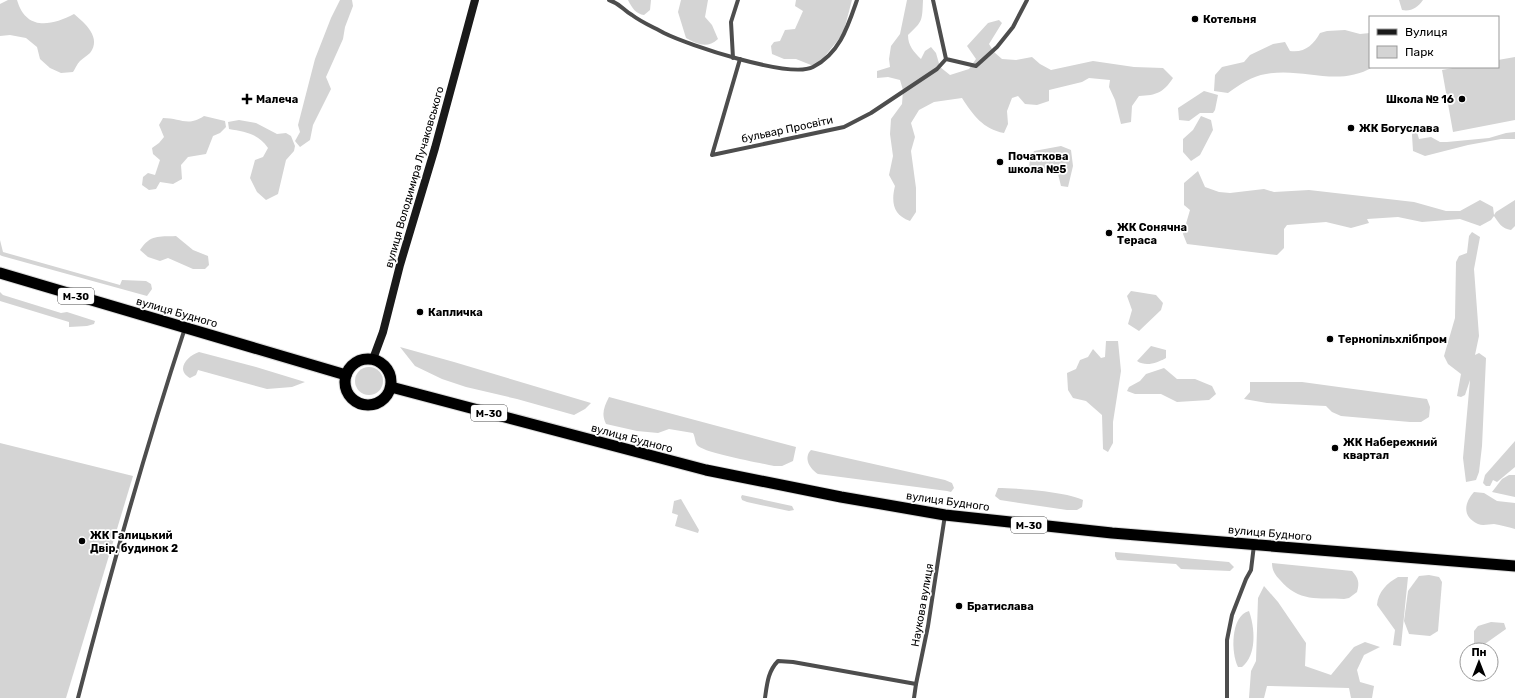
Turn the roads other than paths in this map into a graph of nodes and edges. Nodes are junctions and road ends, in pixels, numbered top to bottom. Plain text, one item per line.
1 (475, 0) edge
2 (609, 0) edge
3 (738, 0) edge
4 (857, 0) edge
5 (934, 0) edge
6 (1027, 0) edge
7 (733, 58) junction
8 (740, 59) junction
9 (946, 59) junction
10 (0, 274) edge
11 (185, 327) junction
12 (373, 359) junction
13 (346, 375) junction
14 (391, 387) junction
15 (945, 515) junction
16 (1254, 545) junction
17 (1515, 566) edge
18 (916, 684) junction
19 (78, 698) edge
20 (765, 698) edge
21 (914, 698) edge
22 (1227, 698) edge

1 - 12 main road, вулиця Володимира Лучаковського
2 - 7 street
3 - 7 street
4 - 8 street
5 - 9 street
6 - 9 street
7 - 8 street
8 - 9 street, бульвар Просвіти
10 - 11 highway, вулиця Будного / М-30
11 - 13 highway, вулиця Будного / М-30
11 - 19 street
12 - 13 highway
12 - 14 highway
13 - 14 highway
14 - 15 highway, вулиця Будного / М-30
15 - 16 highway, вулиця Будного / М-30
15 - 18 street, Наукова вулиця
16 - 17 highway, вулиця Будного / М-30
16 - 22 street
18 - 20 street
18 - 21 street, Наукова вулиця

